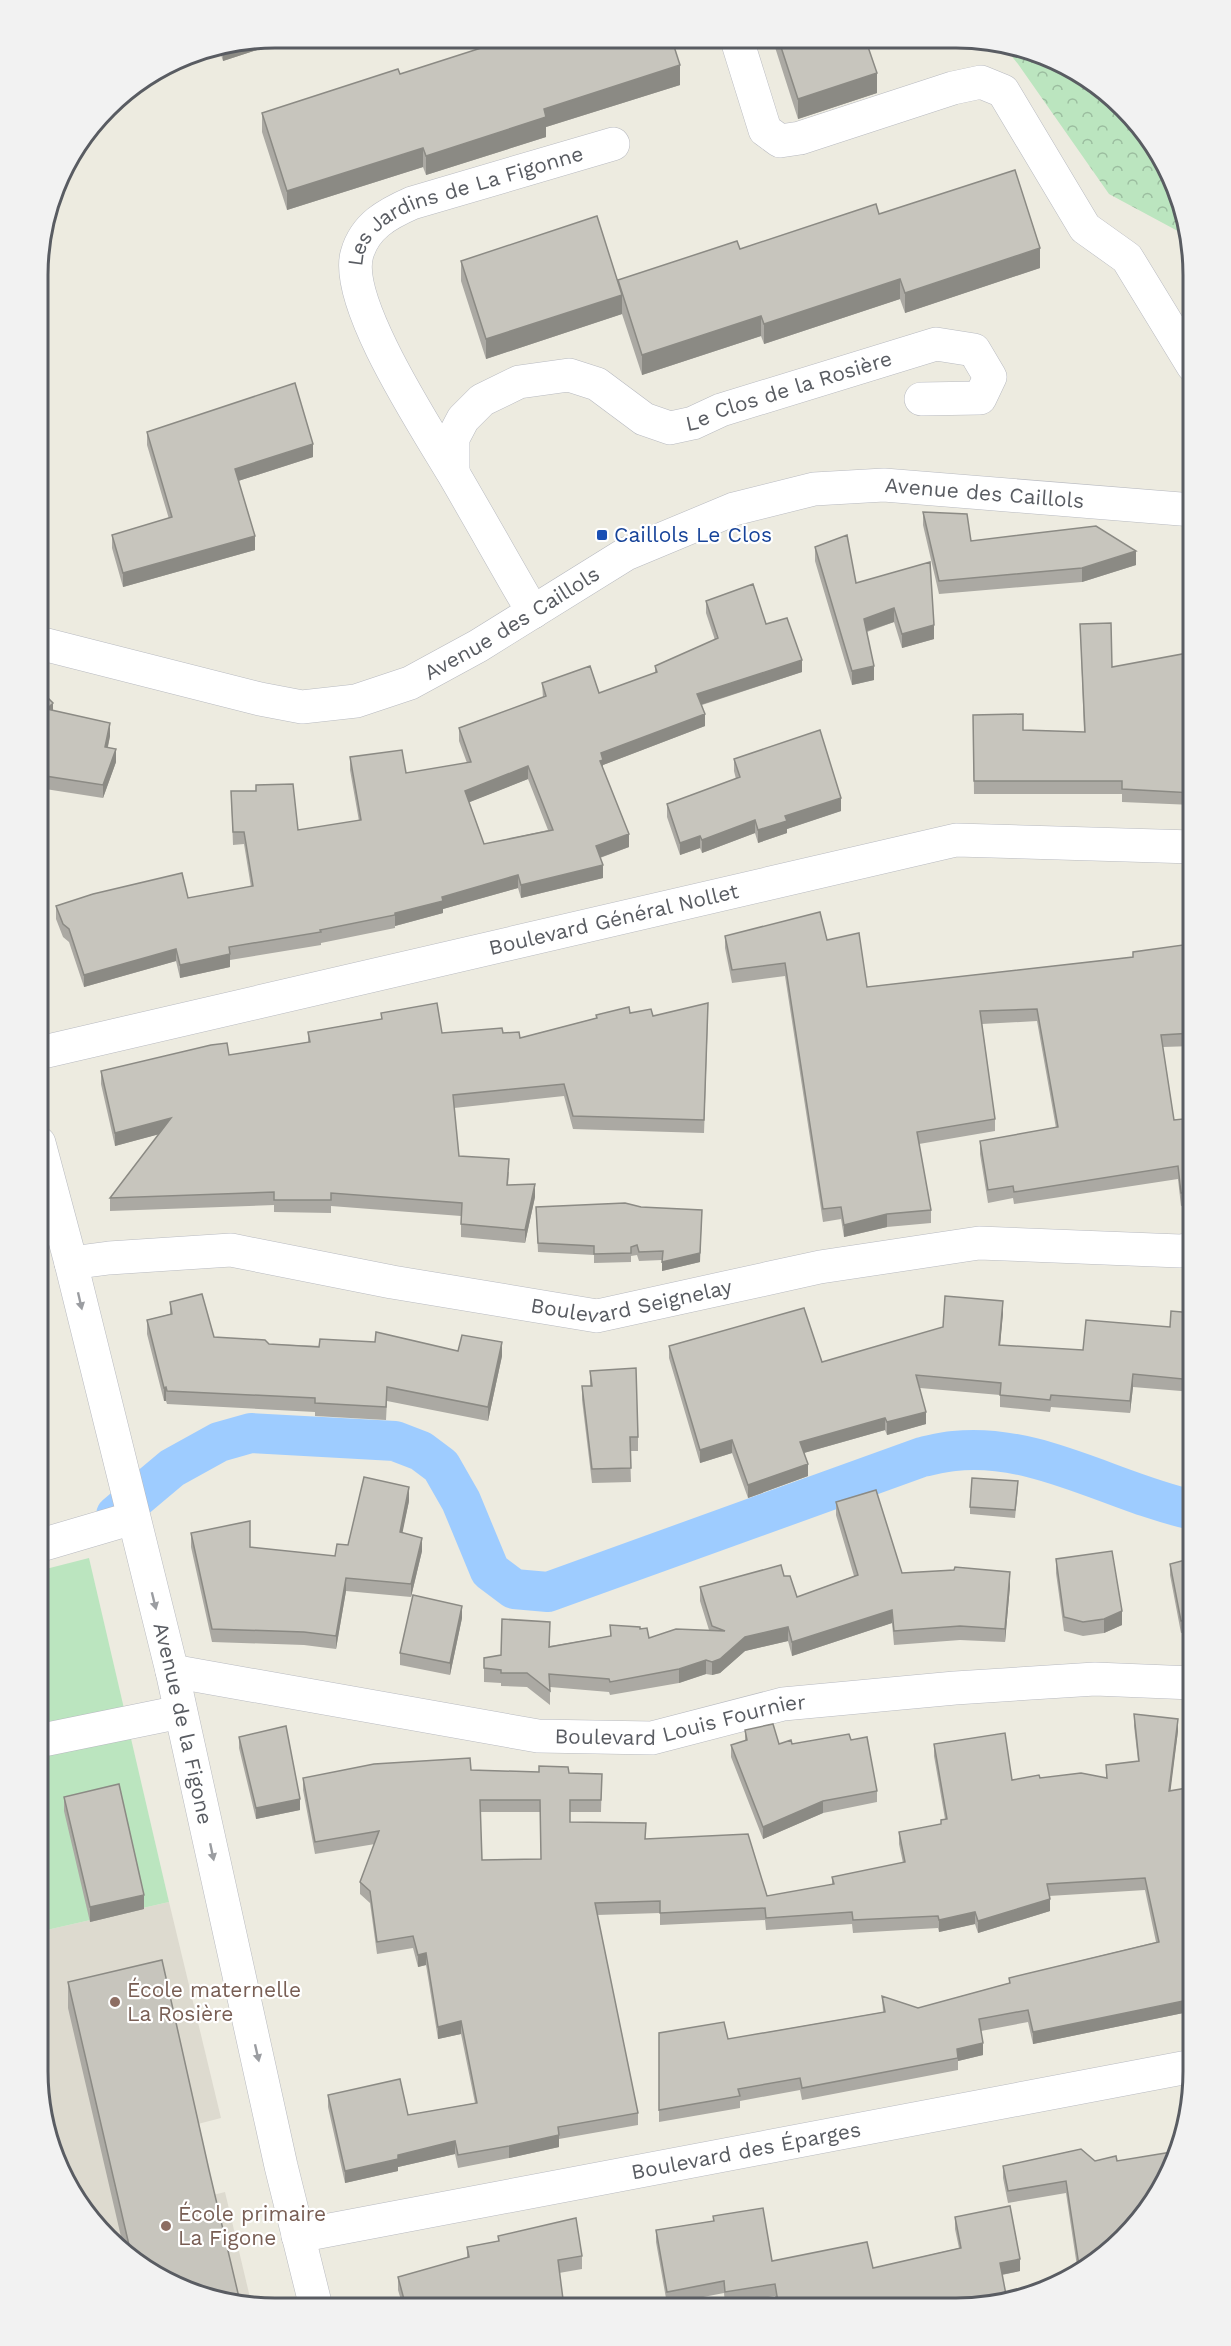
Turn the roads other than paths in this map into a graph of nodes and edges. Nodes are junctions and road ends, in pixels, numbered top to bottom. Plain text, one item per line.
1 (739, 48) edge
2 (613, 144) dead end
3 (1183, 350) edge
4 (921, 399) dead end
5 (453, 472) junction
6 (1183, 509) edge
7 (533, 612) junction
8 (48, 645) edge
9 (1183, 847) edge
10 (48, 1051) edge
11 (48, 1177) edge
12 (1183, 1251) edge
13 (71, 1263) junction
14 (136, 1531) junction
15 (48, 1544) edge
16 (172, 1671) junction
17 (1183, 1683) edge
18 (180, 1712) junction
19 (48, 1739) edge
20 (1183, 2068) edge
21 (298, 2236) junction
22 (314, 2298) edge

1 - 3 street
2 - 5 street, Les Jardins de La Figonne
4 - 5 street, Le Clos de la Rosière
5 - 7 street, Les Jardins de La Figonne
6 - 7 street, Avenue des Caillols
7 - 8 street, Avenue des Caillols
9 - 10 street, Boulevard Général Nollet
11 - 13 street, Avenue de la Figone
12 - 13 street, Boulevard Seignelay
13 -> 14 street, Avenue de la Figone
14 - 15 street
14 -> 16 street, Avenue de la Figone
16 - 17 street, Boulevard Louis Fournier
16 - 18 street, Avenue de la Figone
18 - 19 street
18 -> 21 street, Avenue de la Figone
20 - 21 street, Boulevard des Éparges
21 - 22 street, Avenue de la Figone

